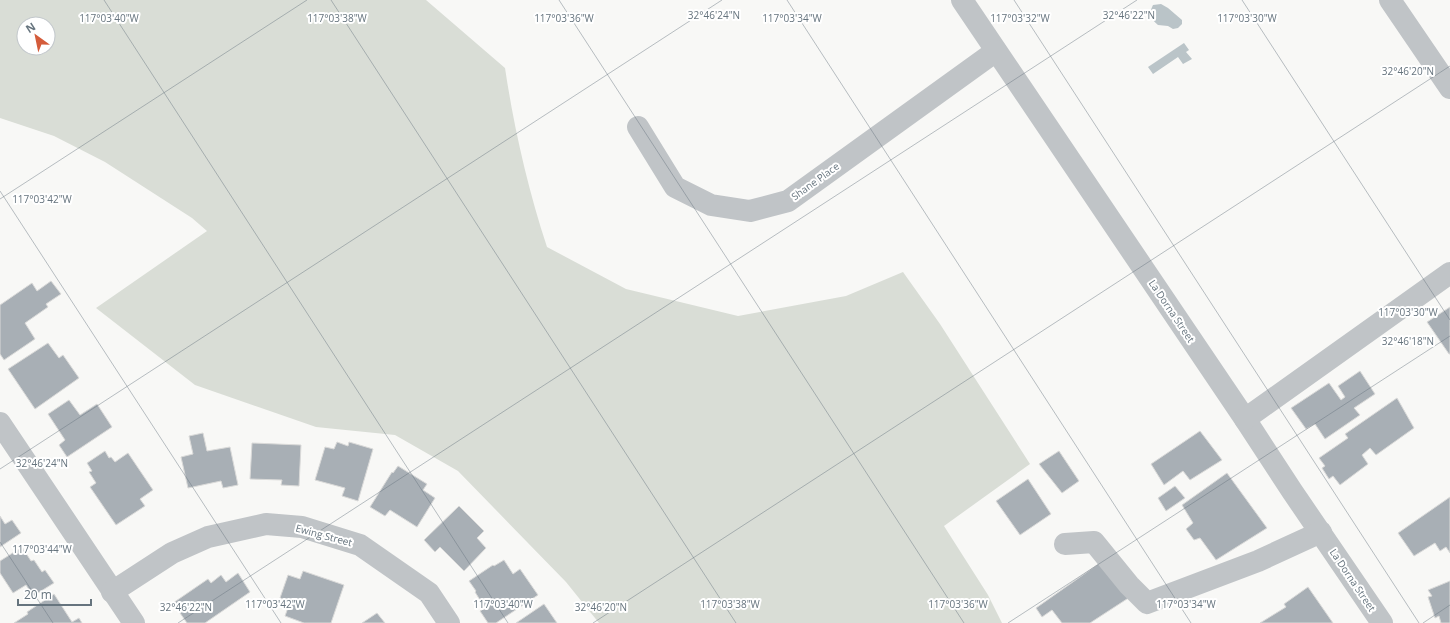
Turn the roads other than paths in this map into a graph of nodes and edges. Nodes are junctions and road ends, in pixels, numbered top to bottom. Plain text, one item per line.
1 (962, 0) edge
2 (1390, 0) edge
3 (996, 51) junction
4 (1450, 88) edge
5 (638, 127) dead end
6 (1450, 273) edge
7 (1245, 419) junction
8 (0, 423) edge
9 (1321, 532) junction
10 (1066, 544) dead end
11 (112, 592) junction
12 (134, 623) edge
13 (449, 623) edge
14 (1382, 623) edge

1 - 3 street, La Dorna Street
2 - 4 street
3 - 5 street, Shane Place
3 - 7 street, La Dorna Street
6 - 7 street
7 - 9 street, La Dorna Street
8 - 11 street
9 - 10 street
9 - 14 street, La Dorna Street
11 - 12 street
11 - 13 street, Ewing Street

